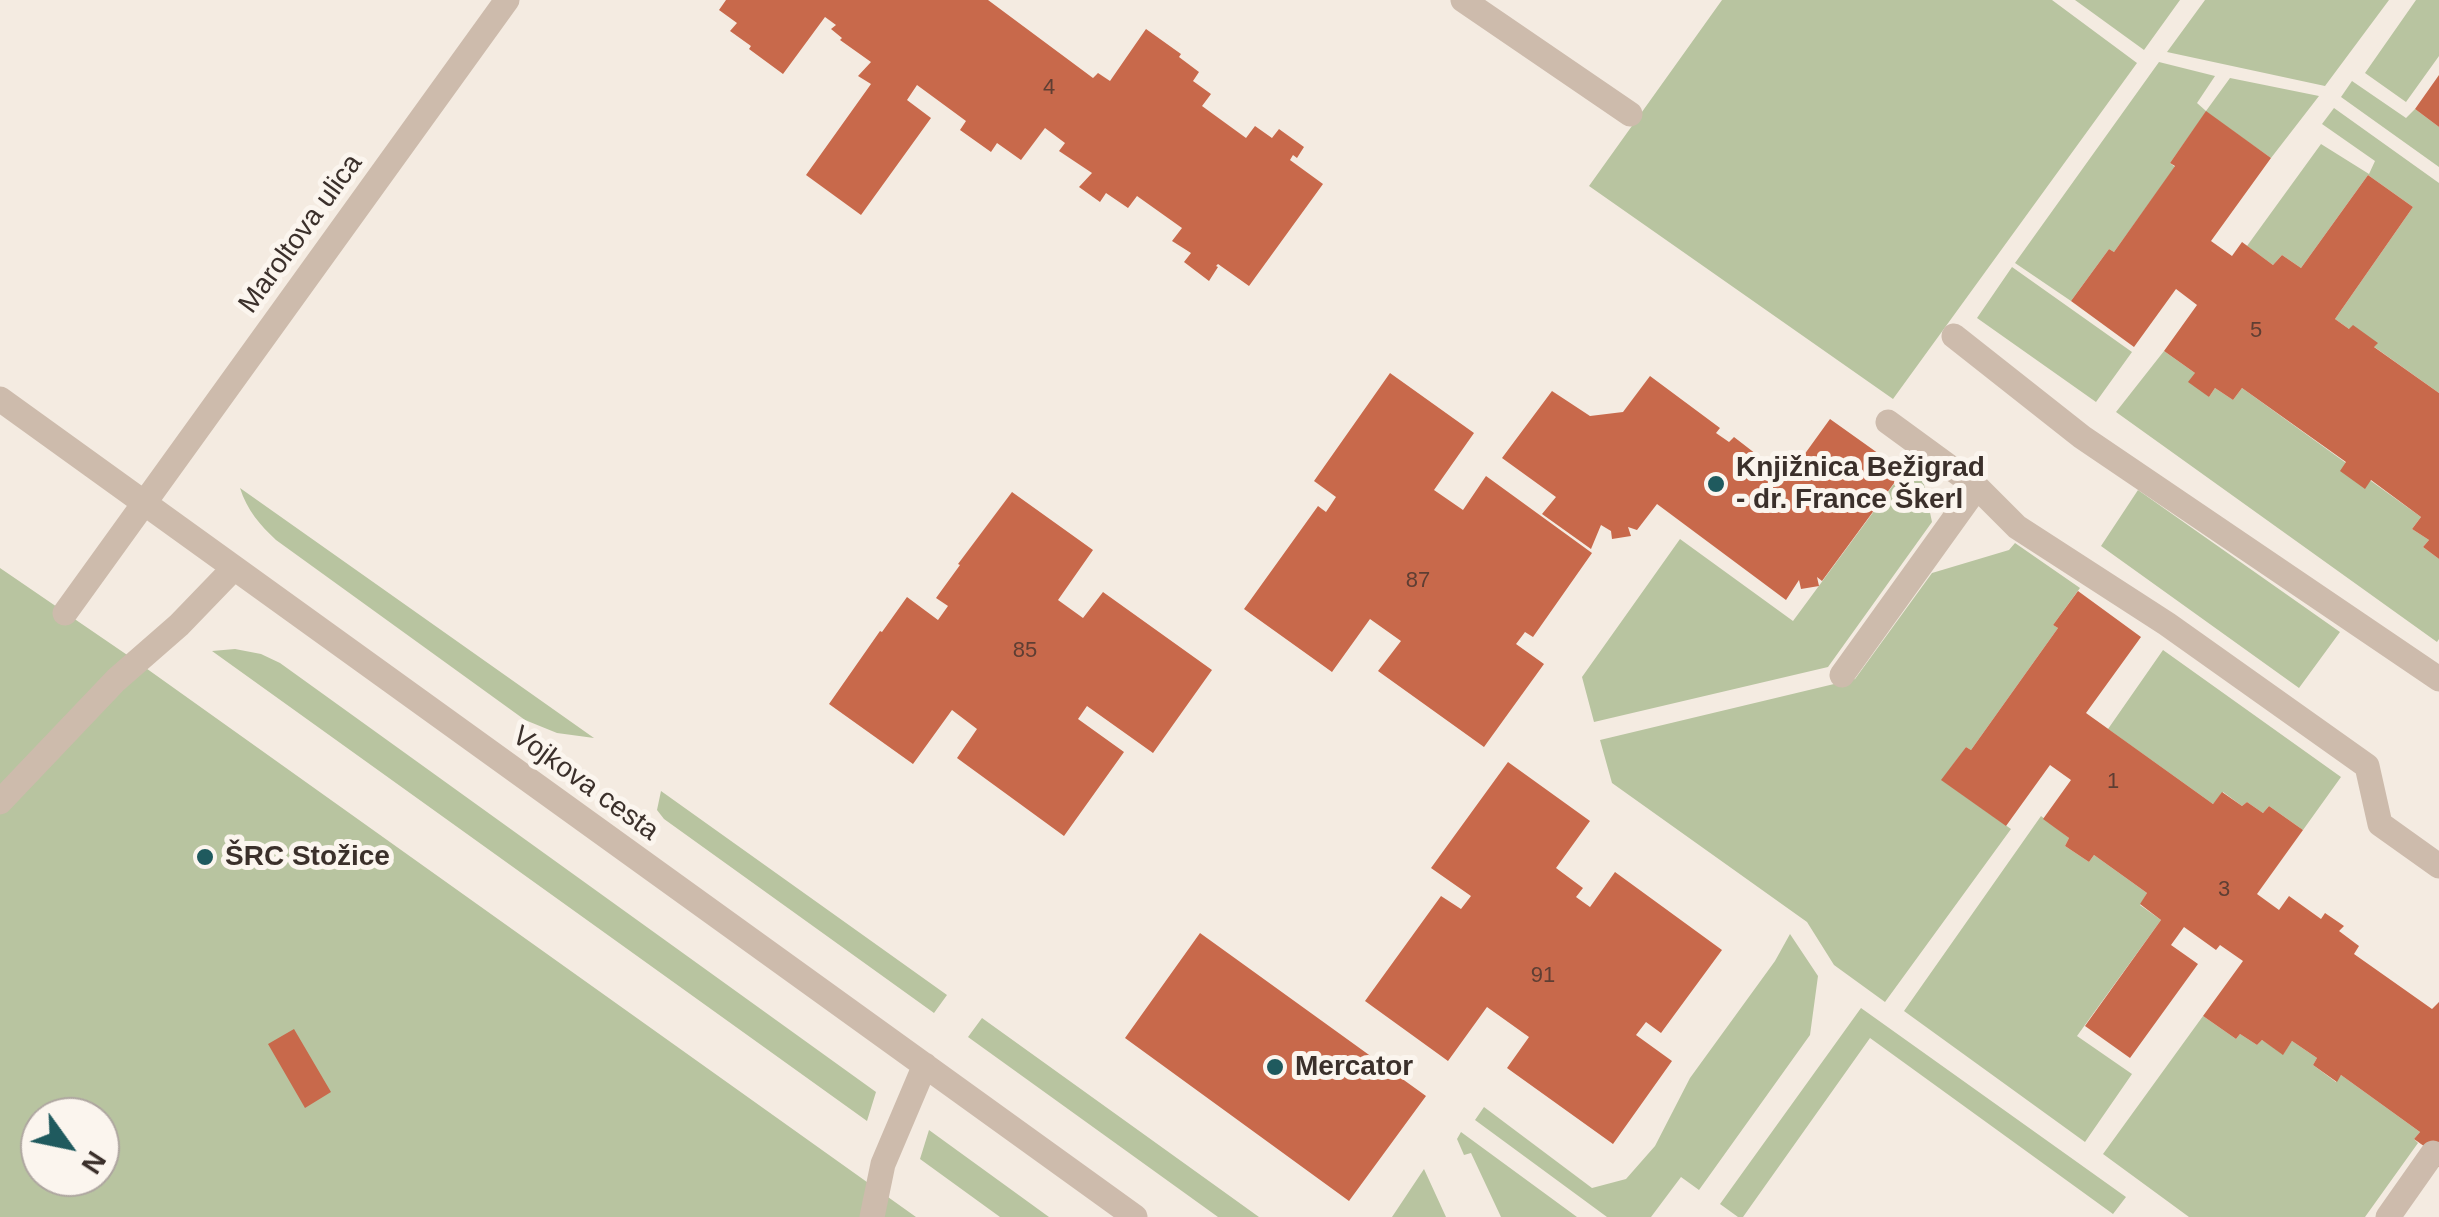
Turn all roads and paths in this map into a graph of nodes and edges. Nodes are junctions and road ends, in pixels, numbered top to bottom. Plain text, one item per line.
1 (507, 0) edge
2 (1463, 0) edge
3 (1630, 114) dead end
4 (1954, 336) dead end
5 (0, 399) edge
6 (1888, 422) dead end
7 (1977, 487) junction
8 (144, 503) junction
9 (234, 568) junction
10 (65, 613) dead end
11 (1842, 675) dead end
12 (2439, 679) edge
13 (0, 802) edge
14 (2439, 866) edge
15 (924, 1065) junction
16 (2433, 1153) dead end
17 (872, 1217) edge
18 (1135, 1217) edge
19 (2388, 1217) edge

1 - 8 street, Maroltova ulica
2 - 3 street
4 - 12 street
5 - 8 street, Vojkova cesta
6 - 7 street
7 - 11 street
7 - 14 street
8 - 9 street, Vojkova cesta
8 - 10 street, Maroltova ulica
9 - 13 street
9 - 15 street, Vojkova cesta
15 - 17 street
15 - 18 street, Vojkova cesta
16 - 19 street

